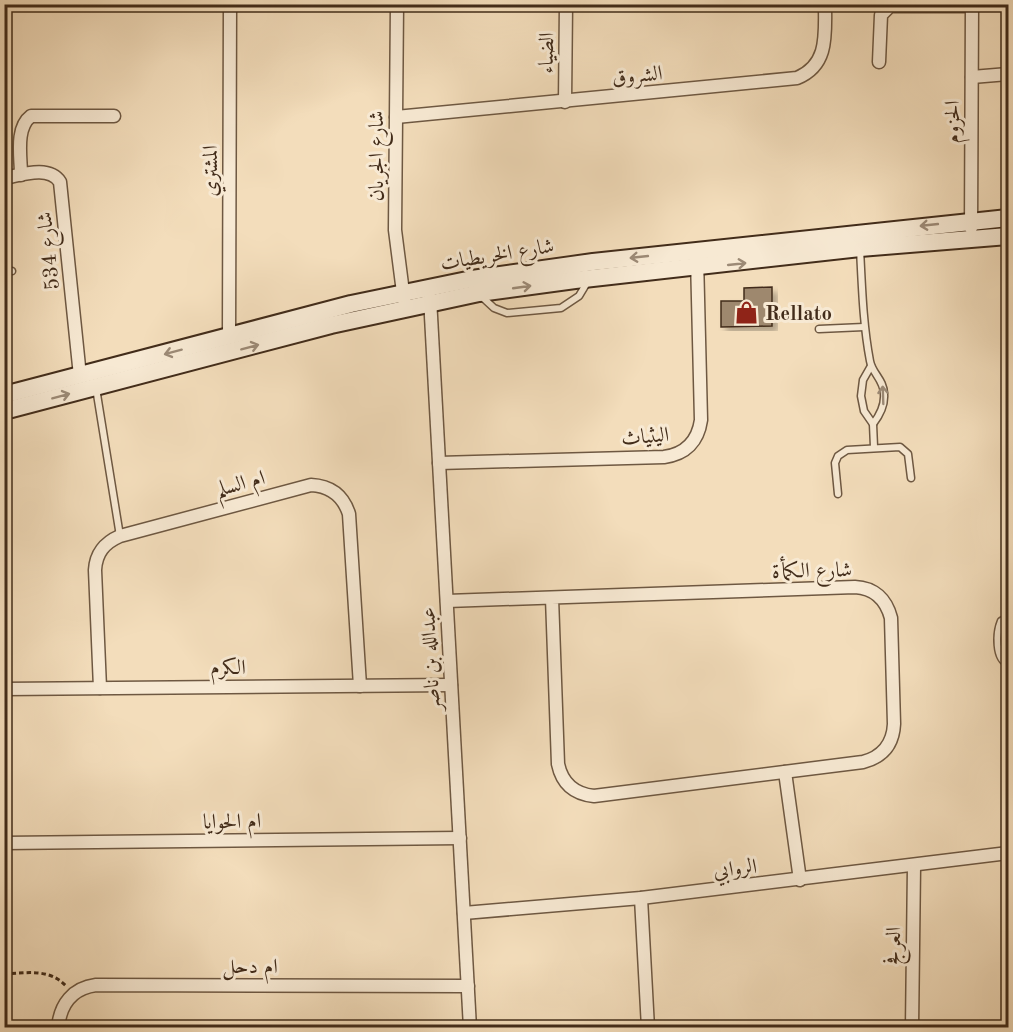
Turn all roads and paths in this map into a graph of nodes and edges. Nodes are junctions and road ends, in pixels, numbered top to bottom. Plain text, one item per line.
1 (230, 4) edge
2 (397, 4) edge
3 (566, 4) edge
4 (825, 4) edge
5 (972, 5) edge
6 (879, 63) dead end
7 (1008, 74) edge
8 (972, 77) junction
9 (565, 102) junction
10 (114, 116) dead end
11 (396, 117) junction
12 (21, 175) junction
13 (4, 178) edge
14 (1008, 218) edge
15 (971, 221) junction
16 (1008, 236) edge
17 (970, 239) junction
18 (860, 248) junction
19 (697, 260) junction
20 (589, 278) junction
21 (479, 293) junction
22 (430, 295) junction
23 (404, 300) junction
24 (864, 327) junction
25 (819, 329) dead end
26 (228, 337) junction
27 (871, 366) junction
28 (80, 376) junction
29 (96, 387) junction
30 (4, 396) edge
31 (4, 411) edge
32 (873, 424) junction
33 (874, 447) junction
34 (439, 463) junction
35 (911, 478) dead end
36 (838, 494) dead end
37 (120, 536) junction
38 (552, 598) junction
39 (447, 601) junction
40 (1008, 617) edge
41 (1008, 664) edge
42 (451, 685) junction
43 (360, 686) junction
44 (100, 688) junction
45 (4, 689) edge
46 (785, 772) junction
47 (460, 838) junction
48 (4, 843) edge
49 (1008, 853) edge
50 (914, 866) junction
51 (800, 880) junction
52 (641, 898) junction
53 (464, 913) junction
54 (4, 974) edge
55 (468, 986) junction
56 (72, 995) junction
57 (58, 1028) edge
58 (470, 1028) edge
59 (648, 1028) edge
60 (912, 1028) edge

1 - 26 street, المشتري
2 - 11 street, شارع الجريان
3 - 9 street, الضياء
4 - 9 street, الشروق
5 - 6 street
5 - 8 street, الحزوم
7 - 8 street
8 - 15 street, الحزوم
9 - 11 street, الشروق
10 - 12 street
11 - 23 street, شارع الجريان
12 - 13 street, شارع 534
12 - 28 street, شارع 534
14 - 15 street, شارع الخريطيات
15 - 17 street, الحزوم
15 -> 19 street, شارع الخريطيات
16 - 17 street, شارع الخريطيات
17 - 18 street, شارع الخريطيات
19 -> 18 street, شارع الخريطيات
18 - 24 lane
19 - 20 street, شارع الخريطيات
19 -> 22 street, شارع الخريطيات
19 - 34 street, اليثياث
21 -> 20 street, شارع الخريطيات
20 - 21 lane
21 - 22 street, شارع الخريطيات
22 - 23 street, شارع الخريطيات
22 - 34 street, عبدالله بن ناصر
23 - 26 street, شارع الخريطيات
29 -> 23 street, شارع الخريطيات
24 - 25 lane
24 - 27 lane
26 -> 28 street, شارع الخريطيات
27 - 32 lane
32 -> 27 lane
28 - 30 street, شارع الخريطيات
31 -> 29 street, شارع الخريطيات
29 - 37 lane
32 - 33 lane
33 - 35 lane
33 - 36 lane
34 - 39 street, عبدالله بن ناصر
37 - 43 street, ام السلم
37 - 44 street, ام السلم
38 - 39 street, شارع الكمأة
38 - 46 street, شارع الكمأة
38 - 46 street, شارع الكمأة
39 - 42 street, عبدالله بن ناصر
40 - 41 lane
42 - 43 street, الكرم
42 - 47 street, عبدالله بن ناصر
43 - 44 street, الكرم
44 - 45 street, الكرم
46 - 51 street
47 - 48 street, ام الحوايا
47 - 53 street, عبدالله بن ناصر
49 - 50 street, الروابي
50 - 51 street, الروابي
50 - 60 street, العرفج
51 - 52 street, الروابي
52 - 53 street, الروابي
52 - 59 street
53 - 55 street, عبدالله بن ناصر
54 - 56 path
55 - 56 street, ام دحل
55 - 58 street, عبدالله بن ناصر
56 - 57 street

